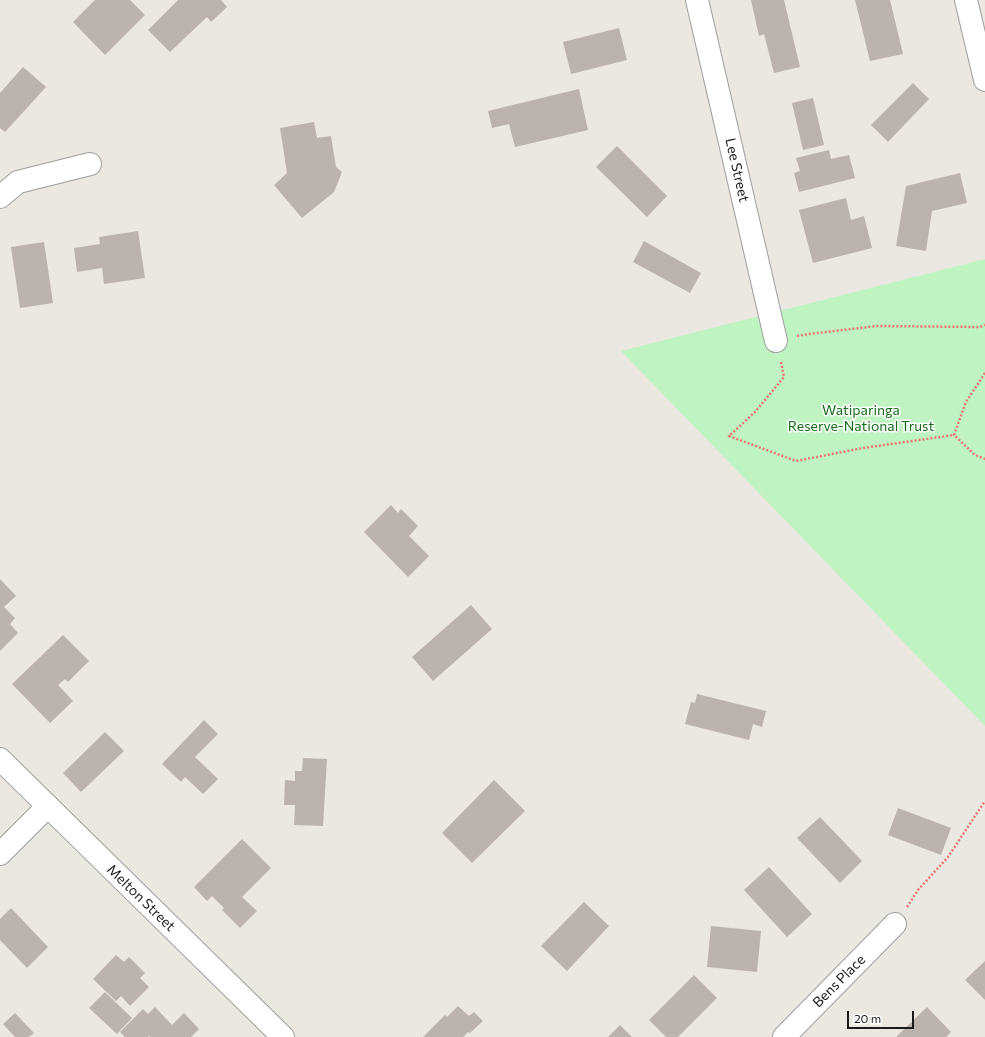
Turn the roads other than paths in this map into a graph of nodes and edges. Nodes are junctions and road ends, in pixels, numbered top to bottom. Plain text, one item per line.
1 (697, 0) edge
2 (966, 0) edge
3 (985, 80) edge
4 (90, 164) dead end
5 (0, 197) edge
6 (776, 341) road end
7 (0, 759) edge
8 (48, 806) junction
9 (0, 854) edge
10 (895, 924) road end
11 (283, 1037) edge
12 (784, 1037) edge

1 - 6 street, Lee Street
2 - 3 street
4 - 5 street
7 - 8 street, Melton Street
8 - 9 street
8 - 11 street, Melton Street
10 - 12 street, Bens Place

